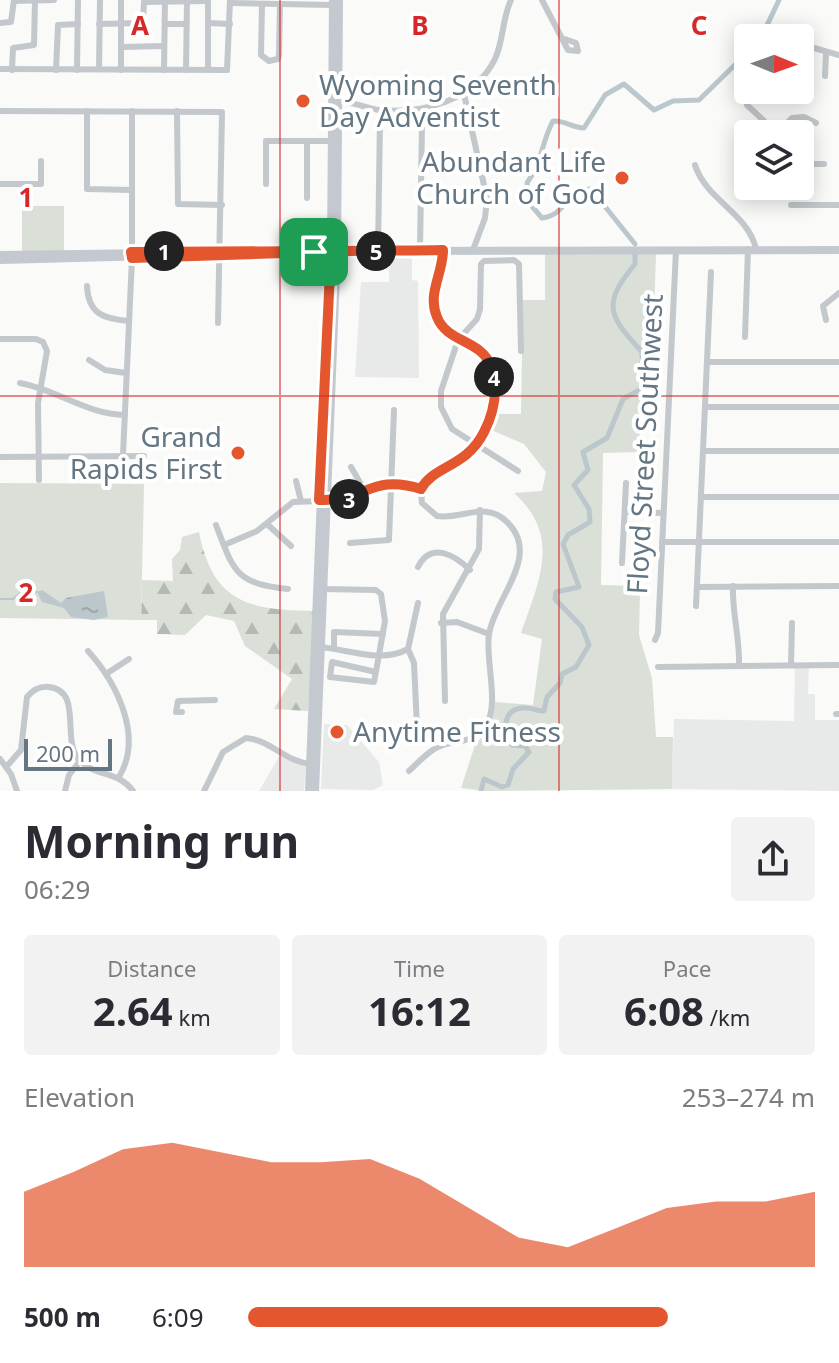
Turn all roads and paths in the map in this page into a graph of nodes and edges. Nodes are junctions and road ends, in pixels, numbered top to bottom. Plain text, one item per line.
1 (14, 0) edge
2 (35, 0) edge
3 (54, 0) edge
4 (78, 0) edge
5 (100, 0) edge
6 (121, 0) edge
7 (165, 0) edge
8 (208, 0) edge
9 (511, 0) edge
10 (542, 0) edge
11 (187, 1) edge
12 (144, 2) edge
13 (230, 2) edge
14 (336, 3) edge
15 (262, 4) junction
16 (280, 4) junction
17 (0, 23) edge
18 (208, 23) junction
19 (78, 24) junction
20 (99, 24) junction
21 (121, 24) junction
22 (165, 24) junction
23 (186, 24) junction
24 (230, 24) junction
25 (565, 39) dead end
26 (164, 46) junction
27 (121, 47) junction
28 (814, 49) edge
29 (826, 54) junction
30 (839, 55) edge
31 (0, 69) edge
32 (99, 69) junction
33 (12, 70) junction
34 (56, 70) junction
35 (77, 70) junction
36 (121, 70) junction
37 (164, 70) junction
38 (186, 70) junction
39 (208, 70) junction
40 (825, 76) dead end
41 (464, 94) junction
42 (335, 101) junction
43 (747, 104) edge
44 (0, 111) edge
45 (87, 111) junction
46 (132, 111) junction
47 (177, 111) junction
48 (380, 119) dead end
49 (763, 120) edge
50 (422, 124) dead end
51 (307, 141) junction
52 (335, 141) junction
53 (41, 161) dead end
54 (814, 164) edge
55 (824, 164) dead end
56 (695, 165) dead end
57 (0, 184) edge
58 (266, 184) dead end
59 (131, 190) junction
60 (307, 198) dead end
61 (222, 205) junction
62 (791, 205) dead end
63 (839, 205) edge
64 (752, 249) junction
65 (420, 250) junction
66 (443, 250) junction
67 (473, 250) junction
68 (676, 250) junction
69 (839, 250) edge
70 (334, 251) junction
71 (378, 251) junction
72 (221, 253) junction
73 (131, 255) junction
74 (0, 258) edge
75 (711, 272) dead end
76 (87, 286) dead end
77 (839, 293) edge
78 (826, 320) dead end
79 (129, 321) junction
80 (218, 323) dead end
81 (745, 337) dead end
82 (0, 339) edge
83 (458, 340) junction
84 (521, 351) dead end
85 (89, 360) dead end
86 (708, 362) junction
87 (839, 362) edge
88 (126, 373) junction
89 (20, 383) dead end
90 (40, 387) junction
91 (706, 407) junction
92 (839, 407) edge
93 (394, 410) dead end
94 (125, 415) junction
95 (477, 445) junction
96 (704, 451) junction
97 (839, 451) edge
98 (123, 455) junction
99 (144, 456) dead end
100 (0, 457) edge
101 (38, 457) junction
102 (351, 467) dead end
103 (518, 471) dead end
104 (39, 480) dead end
105 (296, 481) dead end
106 (392, 483) junction
107 (626, 483) dead end
108 (421, 489) junction
109 (365, 491) junction
110 (701, 497) junction
111 (839, 497) edge
112 (322, 500) junction
113 (301, 501) junction
114 (480, 510) junction
115 (627, 512) junction
116 (663, 513) junction
117 (267, 524) junction
118 (216, 525) dead end
119 (662, 542) junction
120 (699, 542) junction
121 (839, 542) edge
122 (350, 543) dead end
123 (224, 545) junction
124 (291, 546) dead end
125 (622, 563) dead end
126 (418, 567) dead end
127 (470, 570) junction
128 (733, 586) junction
129 (839, 586) edge
130 (697, 587) junction
131 (288, 589) dead end
132 (327, 590) junction
133 (418, 603) dead end
134 (696, 606) dead end
135 (441, 623) junction
136 (792, 623) dead end
137 (383, 634) junction
138 (489, 634) junction
139 (655, 640) dead end
140 (318, 647) junction
141 (334, 649) junction
142 (408, 649) junction
143 (88, 651) dead end
144 (378, 657) junction
145 (129, 659) dead end
146 (739, 665) junction
147 (791, 665) junction
148 (839, 665) edge
149 (658, 667) dead end
150 (376, 672) junction
151 (106, 674) junction
152 (215, 700) dead end
153 (445, 701) dead end
154 (182, 712) dead end
155 (417, 727) dead end
156 (0, 759) edge
157 (80, 761) junction
158 (314, 764) junction
159 (7, 766) junction
160 (409, 771) dead end
161 (119, 777) junction
162 (17, 791) edge
163 (65, 791) edge
164 (133, 791) edge
165 (204, 791) edge
166 (312, 791) edge

1 - 2 street
1 - 17 street
2 - 3 street
2 - 33 street
4 - 19 street
5 - 20 street
6 - 21 street
7 - 11 street
7 - 12 street
7 - 22 street
8 - 11 street
8 - 18 street
9 - 41 street
10 - 25 street
11 - 23 street
12 - 21 street
13 - 15 street
13 - 24 street
14 - 16 street
14 - 42 main road
15 - 16 street
15 - 16 street
18 - 24 street
18 - 39 street
19 - 34 street
19 - 35 street
20 - 21 street
20 - 32 street
21 - 27 street
22 - 23 street
22 - 26 street
23 - 38 street
24 - 39 street
26 - 27 street
26 - 37 street
27 - 36 street
28 - 29 street
29 - 30 street
29 - 40 street
31 - 33 street
32 - 35 street
32 - 36 street
33 - 34 street
34 - 35 street
36 - 37 street
37 - 38 street
38 - 39 street
41 - 42 street
41 - 67 street
42 - 52 main road
43 - 49 street
44 - 45 street
45 - 46 street
45 - 59 street
46 - 47 street
46 - 59 street
47 - 61 street
47 - 61 street
48 - 71 street
50 - 65 street
51 - 52 street
51 - 58 street
51 - 60 street
52 - 70 main road
53 - 57 street
54 - 55 street
56 - 64 street
59 - 73 street
61 - 72 street
62 - 63 street
64 - 68 main road
64 - 69 main road
64 - 81 street
65 - 66 main road
65 - 71 main road
66 - 67 main road
66 - 83 street
67 - 68 main road
68 - 116 street, Floyd Street Southwest
70 - 71 main road
70 - 72 main road
70 - 112 main road
72 - 73 main road
72 - 80 street
73 - 74 main road
73 - 79 street
75 - 86 street
76 - 79 street
77 - 78 street
79 - 88 street
82 - 90 street
83 - 84 street
83 - 95 street
83 - 95 street
85 - 88 street
86 - 87 street
86 - 91 street
88 - 94 street
89 - 90 street
90 - 94 street
90 - 101 street
91 - 92 street
91 - 96 street
93 - 106 street
94 - 98 street
95 - 103 street
95 - 108 street
96 - 97 street
96 - 110 street
98 - 99 street
98 - 101 street
100 - 101 street
101 - 104 street
102 - 109 street
105 - 113 street
106 - 108 street
106 - 109 street
106 - 122 street
107 - 115 street
108 - 114 street
109 - 112 street
110 - 111 street
110 - 120 street
112 - 113 street
112 - 132 main road
112 - 140 main road
113 - 117 street
114 - 127 street
114 - 138 street
115 - 116 street
115 - 125 street
116 - 119 street, Floyd Street Southwest
117 - 123 street
117 - 124 street
118 - 123 street
119 - 120 street
119 - 139 street, Floyd Street Southwest
120 - 121 street
120 - 130 street
123 - 131 street
126 - 127 street
127 - 135 street
128 - 129 street
128 - 130 street
128 - 146 street
130 - 134 street
132 - 137 street
132 - 140 main road
133 - 142 street
135 - 138 street
135 - 153 street
136 - 147 street
137 - 141 street
137 - 144 street
138 - 160 street
140 - 141 street
140 - 158 main road
141 - 144 street
142 - 144 street
142 - 155 street
143 - 151 street
144 - 150 street
145 - 151 street
146 - 147 street
146 - 149 street
147 - 148 street
150 - 150 street
151 - 161 street
152 - 154 street
156 - 159 street
157 - 159 street
157 - 161 street
157 - 163 street
158 - 165 street
158 - 166 main road
159 - 162 street
161 - 164 street

